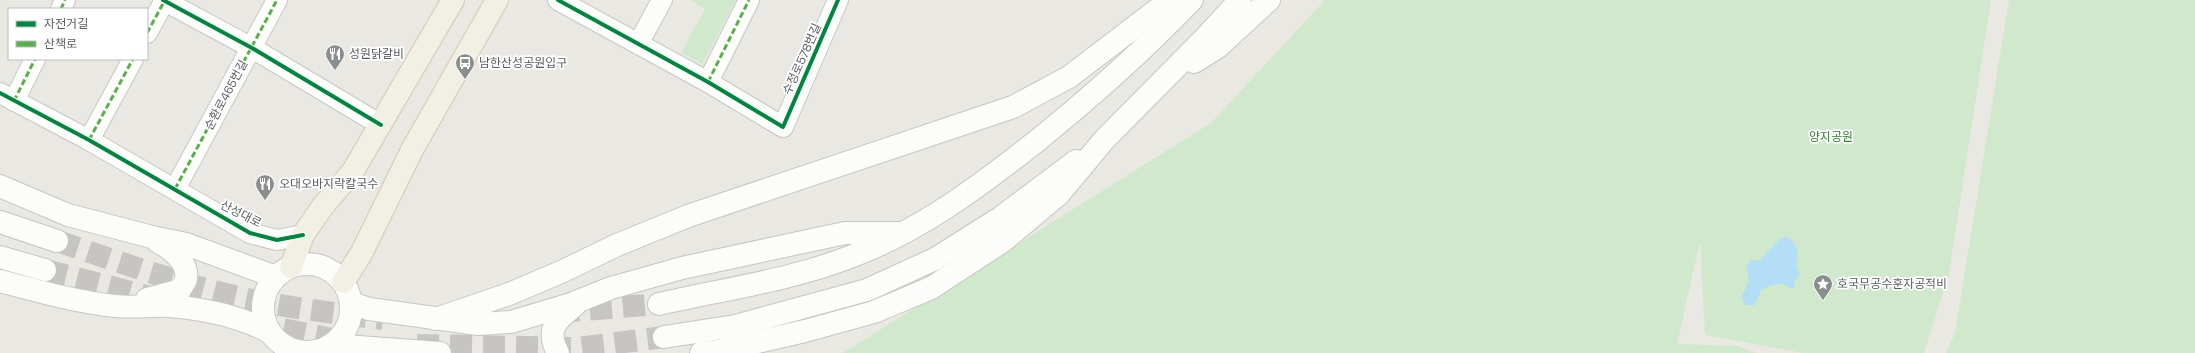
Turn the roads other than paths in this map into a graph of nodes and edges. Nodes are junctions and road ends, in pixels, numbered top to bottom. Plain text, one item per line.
1 (164, 0) edge
2 (277, 0) edge
3 (453, 0) edge
4 (497, 0) edge
5 (558, 0) edge
6 (662, 0) edge
7 (749, 0) edge
8 (838, 0) edge
9 (1170, 0) edge
10 (1192, 0) edge
11 (1240, 0) edge
12 (1269, 0) edge
13 (148, 31) edge
14 (638, 44) junction
15 (252, 48) junction
16 (35, 60) edge
17 (132, 60) edge
18 (708, 82) junction
19 (1162, 82) junction
20 (7, 97) edge
21 (380, 125) junction
22 (89, 140) junction
23 (1104, 140) junction
24 (0, 186) edge
25 (175, 189) junction
26 (0, 222) edge
27 (906, 232) junction
28 (303, 235) junction
29 (152, 237) junction
30 (57, 241) tunnel mouth
31 (0, 257) edge
32 (45, 270) tunnel mouth
33 (284, 272) junction
34 (0, 281) edge
35 (343, 282) junction
36 (581, 300) junction
37 (351, 303) junction
38 (659, 304) tunnel mouth
39 (116, 306) junction
40 (436, 319) junction
41 (269, 332) junction
42 (664, 337) tunnel mouth
43 (331, 345) junction
44 (440, 353) tunnel mouth
45 (558, 353) edge
46 (701, 353) edge

1 - 13 street
1 - 15 street
2 - 15 street, 순환로465번길
3 - 21 main road
4 - 35 main road
5 - 14 street
6 - 14 street
7 - 18 street
8 - 18 street, 수정로578번길
9 - 40 main road
10 - 27 main road
11 - 19 main road
12 - 19 main road
14 - 18 street
15 - 21 street
15 - 25 street, 순환로465번길
16 - 20 street
17 - 22 street
19 - 23 main road
20 - 22 street, 산성대로
21 - 28 main road
22 - 25 street, 산성대로
23 - 42 main road
23 - 46 main road
24 - 29 main road
25 - 28 street, 산성대로
26 - 30 main road
27 - 36 main road
27 - 38 main road
28 - 33 main road
29 - 33 main road
29 - 39 main road
31 - 32 main road
33 - 35 main road
33 - 41 main road
34 - 39 main road
35 - 37 main road
36 - 40 main road
36 - 45 main road
37 - 40 main road
37 - 43 main road
39 - 41 main road
41 - 43 main road
43 - 44 main road

